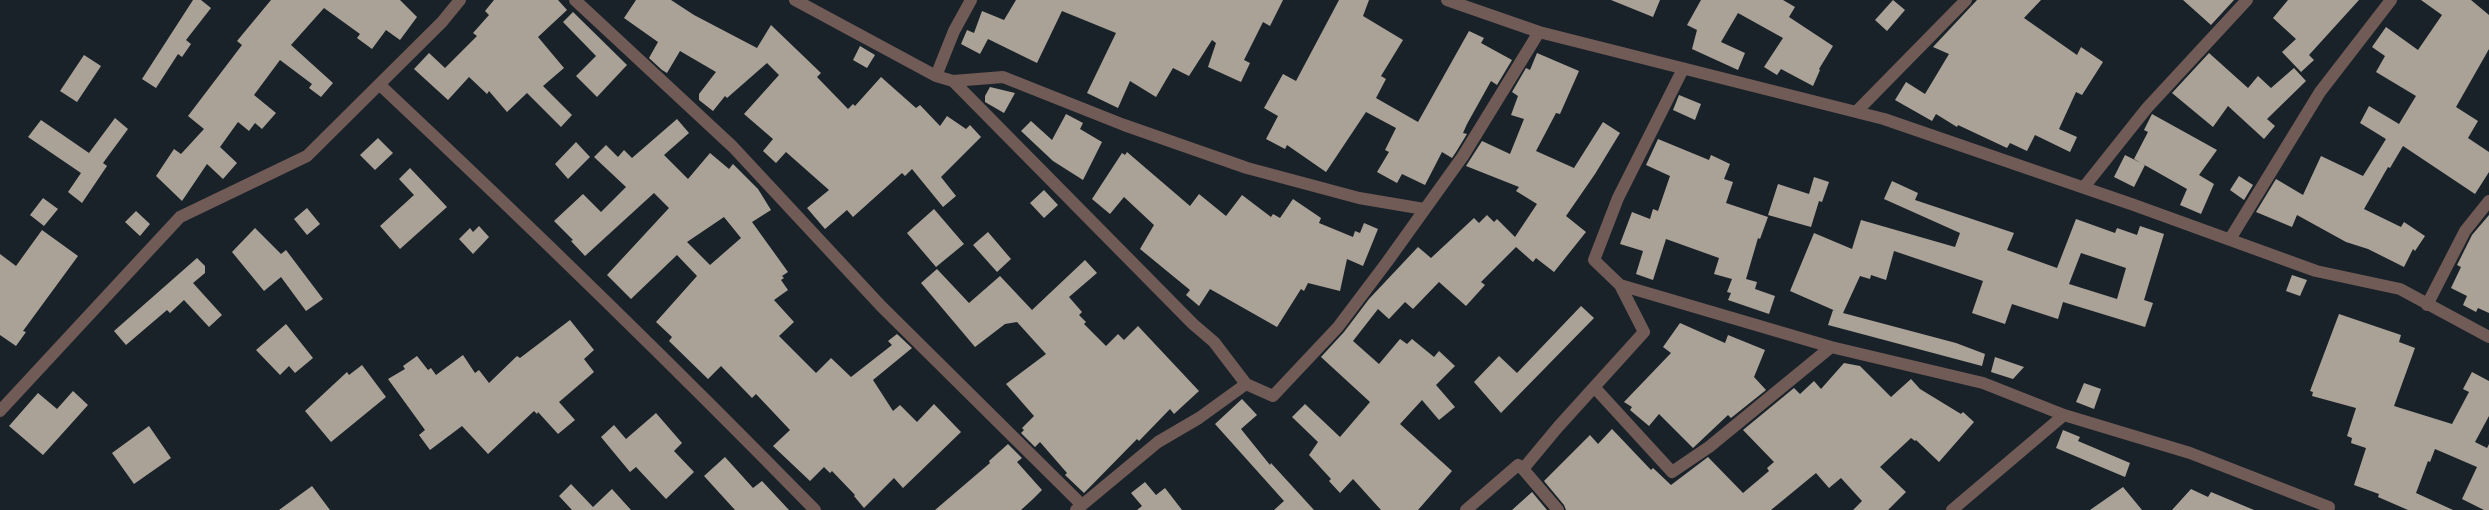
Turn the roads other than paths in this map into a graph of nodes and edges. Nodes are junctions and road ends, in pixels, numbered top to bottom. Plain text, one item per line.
1 (460, 0) edge
2 (575, 0) edge
3 (795, 0) edge
4 (971, 0) edge
5 (1447, 0) edge
6 (2247, 0) edge
7 (2391, 0) edge
8 (1963, 1) edge
9 (1539, 32) junction
10 (1683, 69) junction
11 (936, 76) junction
12 (953, 81) junction
13 (380, 84) junction
14 (1856, 112) junction
15 (2084, 188) junction
16 (2489, 201) edge
17 (1424, 209) junction
18 (2230, 239) junction
19 (1620, 285) junction
20 (2427, 305) junction
21 (2489, 337) edge
22 (1831, 346) junction
23 (1246, 384) junction
24 (1595, 388) junction
25 (0, 411) edge
26 (2064, 415) junction
27 (1523, 469) junction
28 (1079, 507) edge
29 (2329, 509) edge
30 (815, 510) edge
31 (1466, 510) edge
32 (1558, 510) edge
33 (1952, 510) edge

1 - 13 street
2 - 28 street
3 - 11 street
4 - 11 street
5 - 9 street
6 - 15 street
7 - 18 street
8 - 14 street
9 - 10 street
9 - 17 street
10 - 14 street
10 - 19 street
11 - 12 street
12 - 17 street
12 - 23 street
13 - 25 street
13 - 30 street
14 - 15 street
15 - 18 street
16 - 20 street
17 - 23 street
18 - 20 street
19 - 22 street
19 - 24 street
20 - 21 street
22 - 24 street
22 - 26 street
23 - 28 street
24 - 27 street
26 - 29 street
26 - 33 street
27 - 31 street
27 - 32 street

